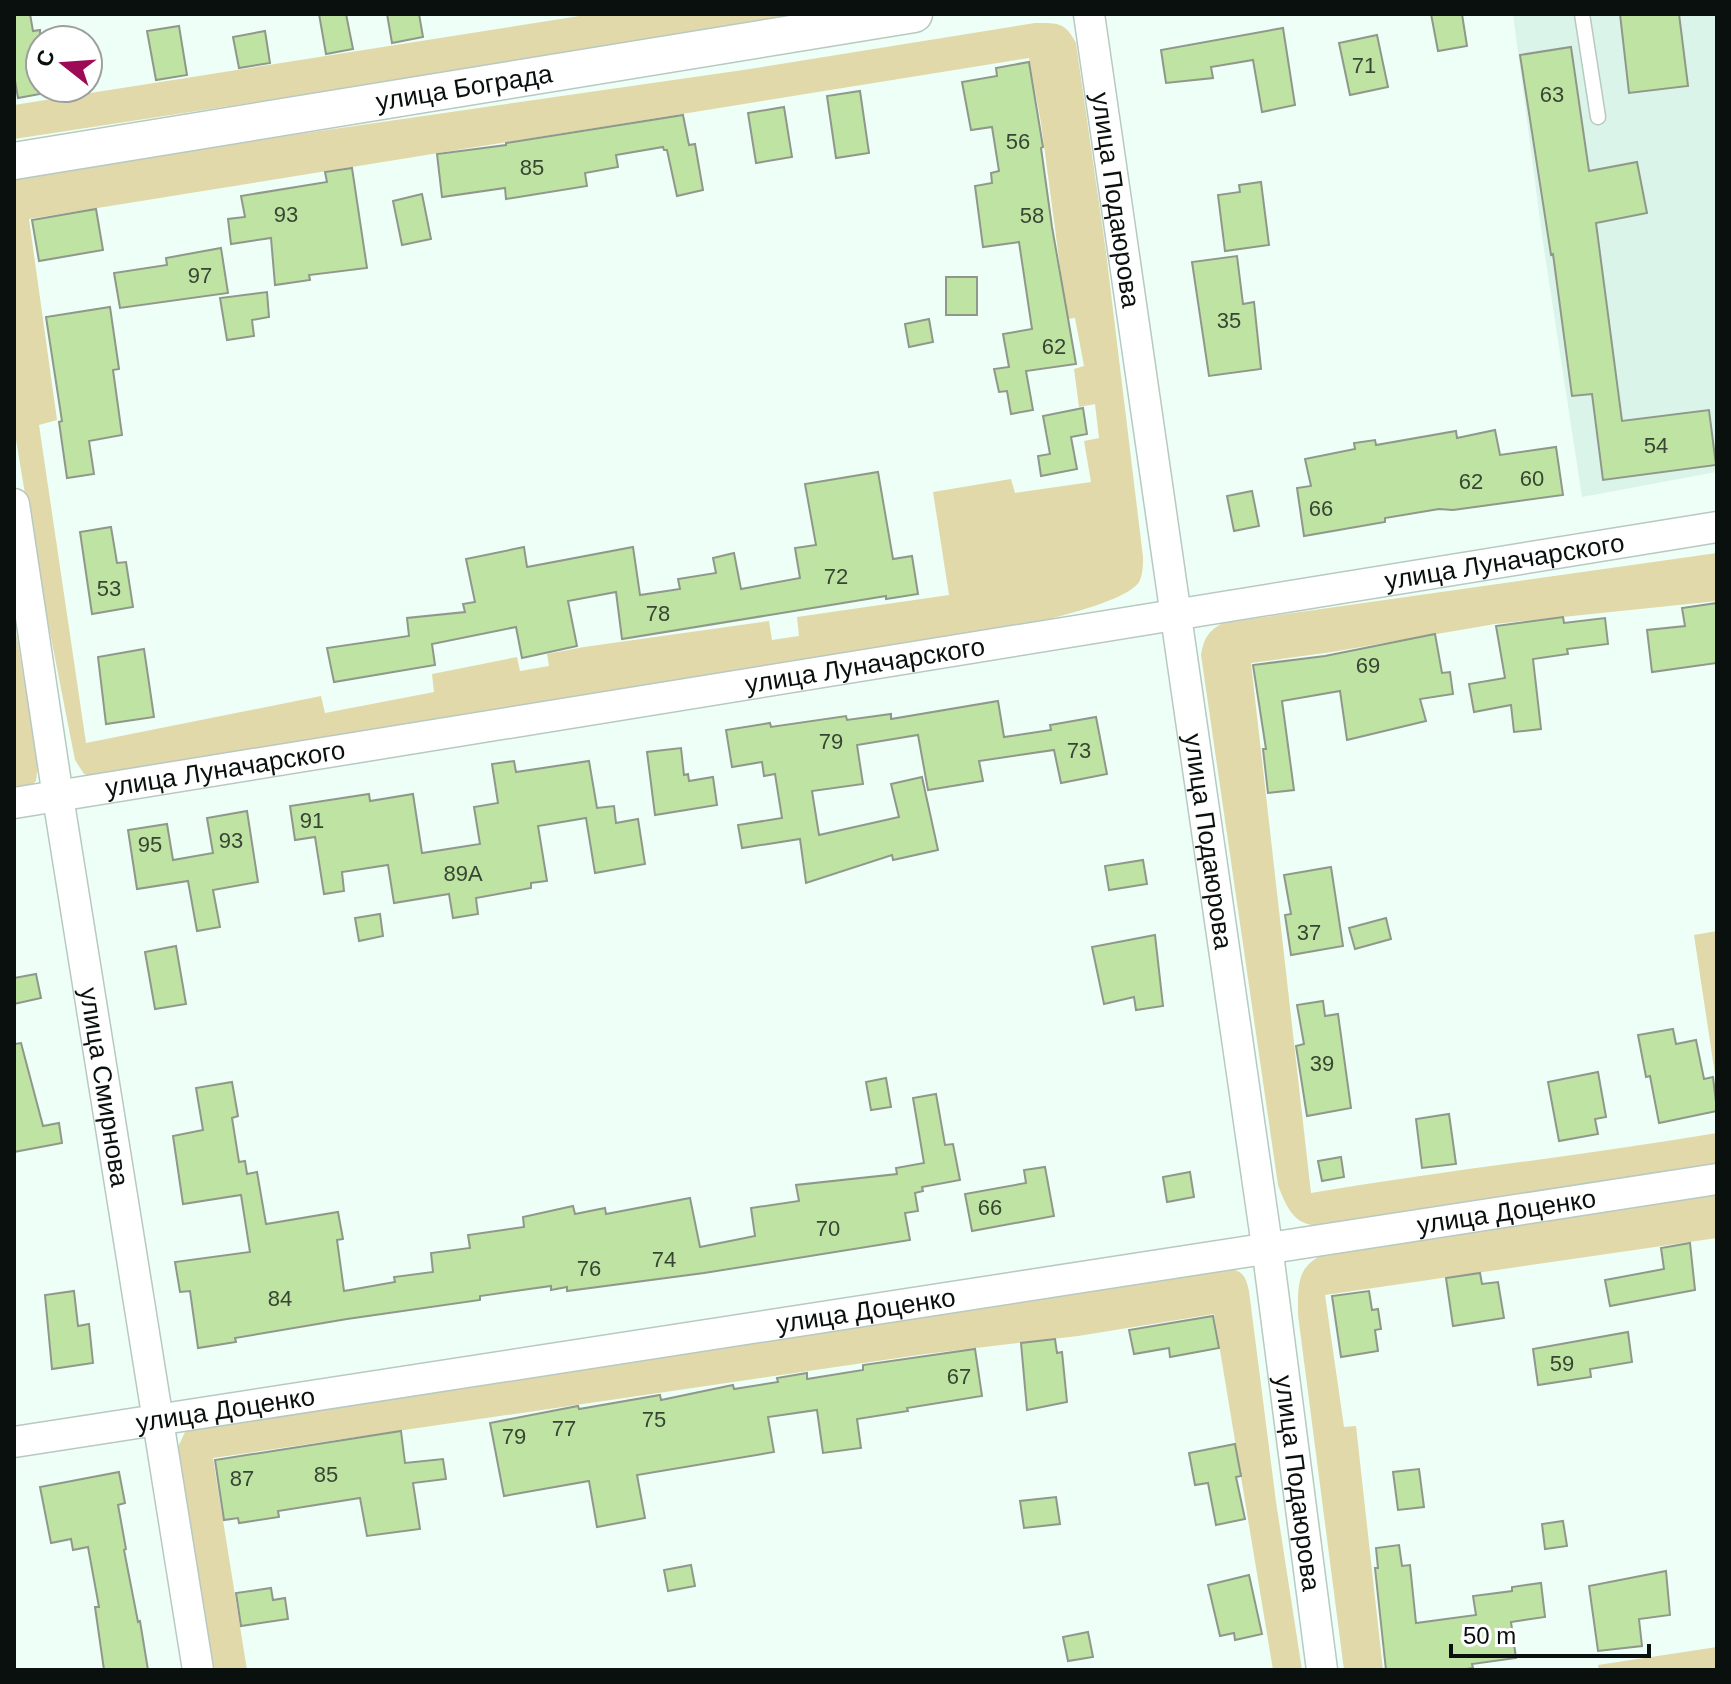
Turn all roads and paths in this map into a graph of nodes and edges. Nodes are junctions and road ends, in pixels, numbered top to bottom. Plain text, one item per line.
1 (914, 14) edge
2 (1089, 14) edge
3 (1582, 14) edge
4 (1598, 117) dead end
5 (14, 161) edge
6 (14, 504) edge
7 (1717, 527) edge
8 (1176, 613) junction
9 (58, 797) junction
10 (14, 803) edge
11 (1717, 1179) edge
12 (1267, 1246) junction
13 (160, 1421) junction
14 (14, 1442) edge
15 (198, 1670) edge
16 (1322, 1670) edge

1 - 5 street, улица Бограда
2 - 8 street, улица Подаюрова
3 - 4 lane
6 - 9 street, улица Смирнова
7 - 8 street, улица Луначарского
8 - 9 street, улица Луначарского
8 - 12 street, улица Подаюрова
9 - 10 street, улица Луначарского
9 - 13 street, улица Смирнова
11 - 12 street, улица Доценко
12 - 13 street, улица Доценко
12 - 16 street, улица Подаюрова
13 - 14 street, улица Доценко
13 - 15 street, улица Смирнова

